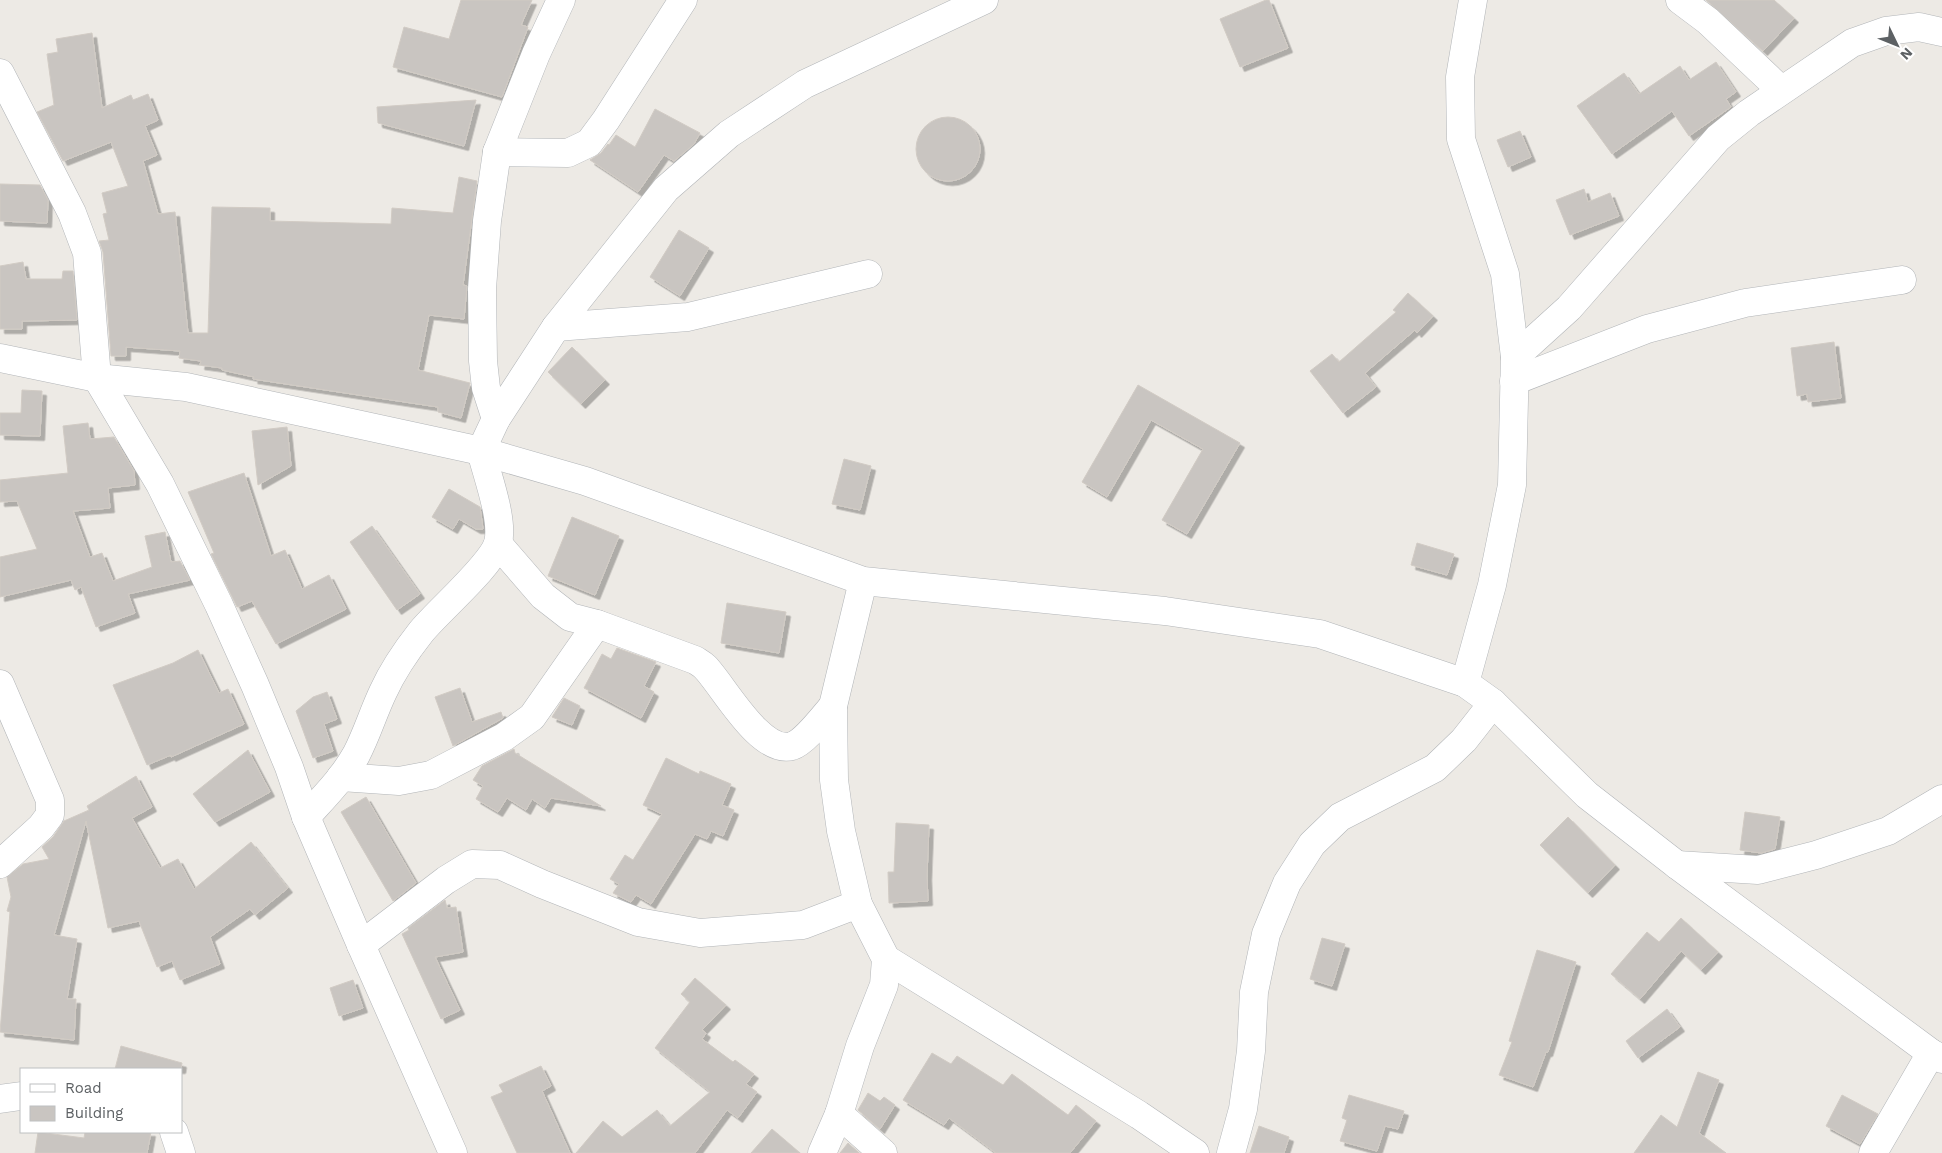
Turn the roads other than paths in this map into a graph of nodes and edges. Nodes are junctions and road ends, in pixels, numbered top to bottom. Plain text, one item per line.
1 (561, 0) edge
2 (683, 0) edge
3 (984, 0) edge
4 (1473, 0) edge
5 (1680, 0) edge
6 (1942, 32) edge
7 (0, 73) edge
8 (1781, 90) junction
9 (497, 152) junction
10 (868, 274) dead end
11 (1902, 280) dead end
12 (556, 327) junction
13 (0, 358) edge
14 (1515, 369) junction
15 (97, 378) junction
16 (496, 419) junction
17 (480, 451) junction
18 (498, 544) junction
19 (863, 581) junction
20 (597, 624) junction
21 (1464, 683) junction
22 (0, 684) edge
23 (1493, 703) junction
24 (833, 706) junction
25 (341, 777) junction
26 (1942, 799) edge
27 (306, 817) junction
28 (0, 864) edge
29 (1677, 865) junction
30 (858, 904) junction
31 (361, 945) junction
32 (886, 959) junction
33 (1936, 1056) edge
34 (20, 1096) edge
35 (0, 1099) edge
36 (839, 1114) junction
37 (174, 1133) edge
38 (181, 1153) edge
39 (453, 1153) edge
40 (822, 1153) edge
41 (883, 1153) edge
42 (1195, 1153) edge
43 (1230, 1153) edge
44 (1873, 1153) edge

1 - 9 street
2 - 9 street
3 - 12 street
4 - 14 street
5 - 8 street
6 - 8 street
7 - 15 street
8 - 14 street
9 - 16 street
10 - 12 street
11 - 14 street
12 - 16 street
13 - 15 street
14 - 21 street
15 - 17 street
15 - 27 street
16 - 17 street
17 - 18 street
17 - 19 street
18 - 20 street
18 - 25 street
19 - 21 street
19 - 24 street
20 - 24 street
20 - 25 street
21 - 23 street
22 - 28 street
23 - 29 street
23 - 43 street
24 - 30 street
25 - 27 street
26 - 29 street
27 - 31 street
29 - 33 street
30 - 31 street
30 - 32 street
31 - 39 street
32 - 36 street
32 - 42 street
33 - 44 street
34 - 35 street
36 - 40 street
36 - 41 street
37 - 38 street

